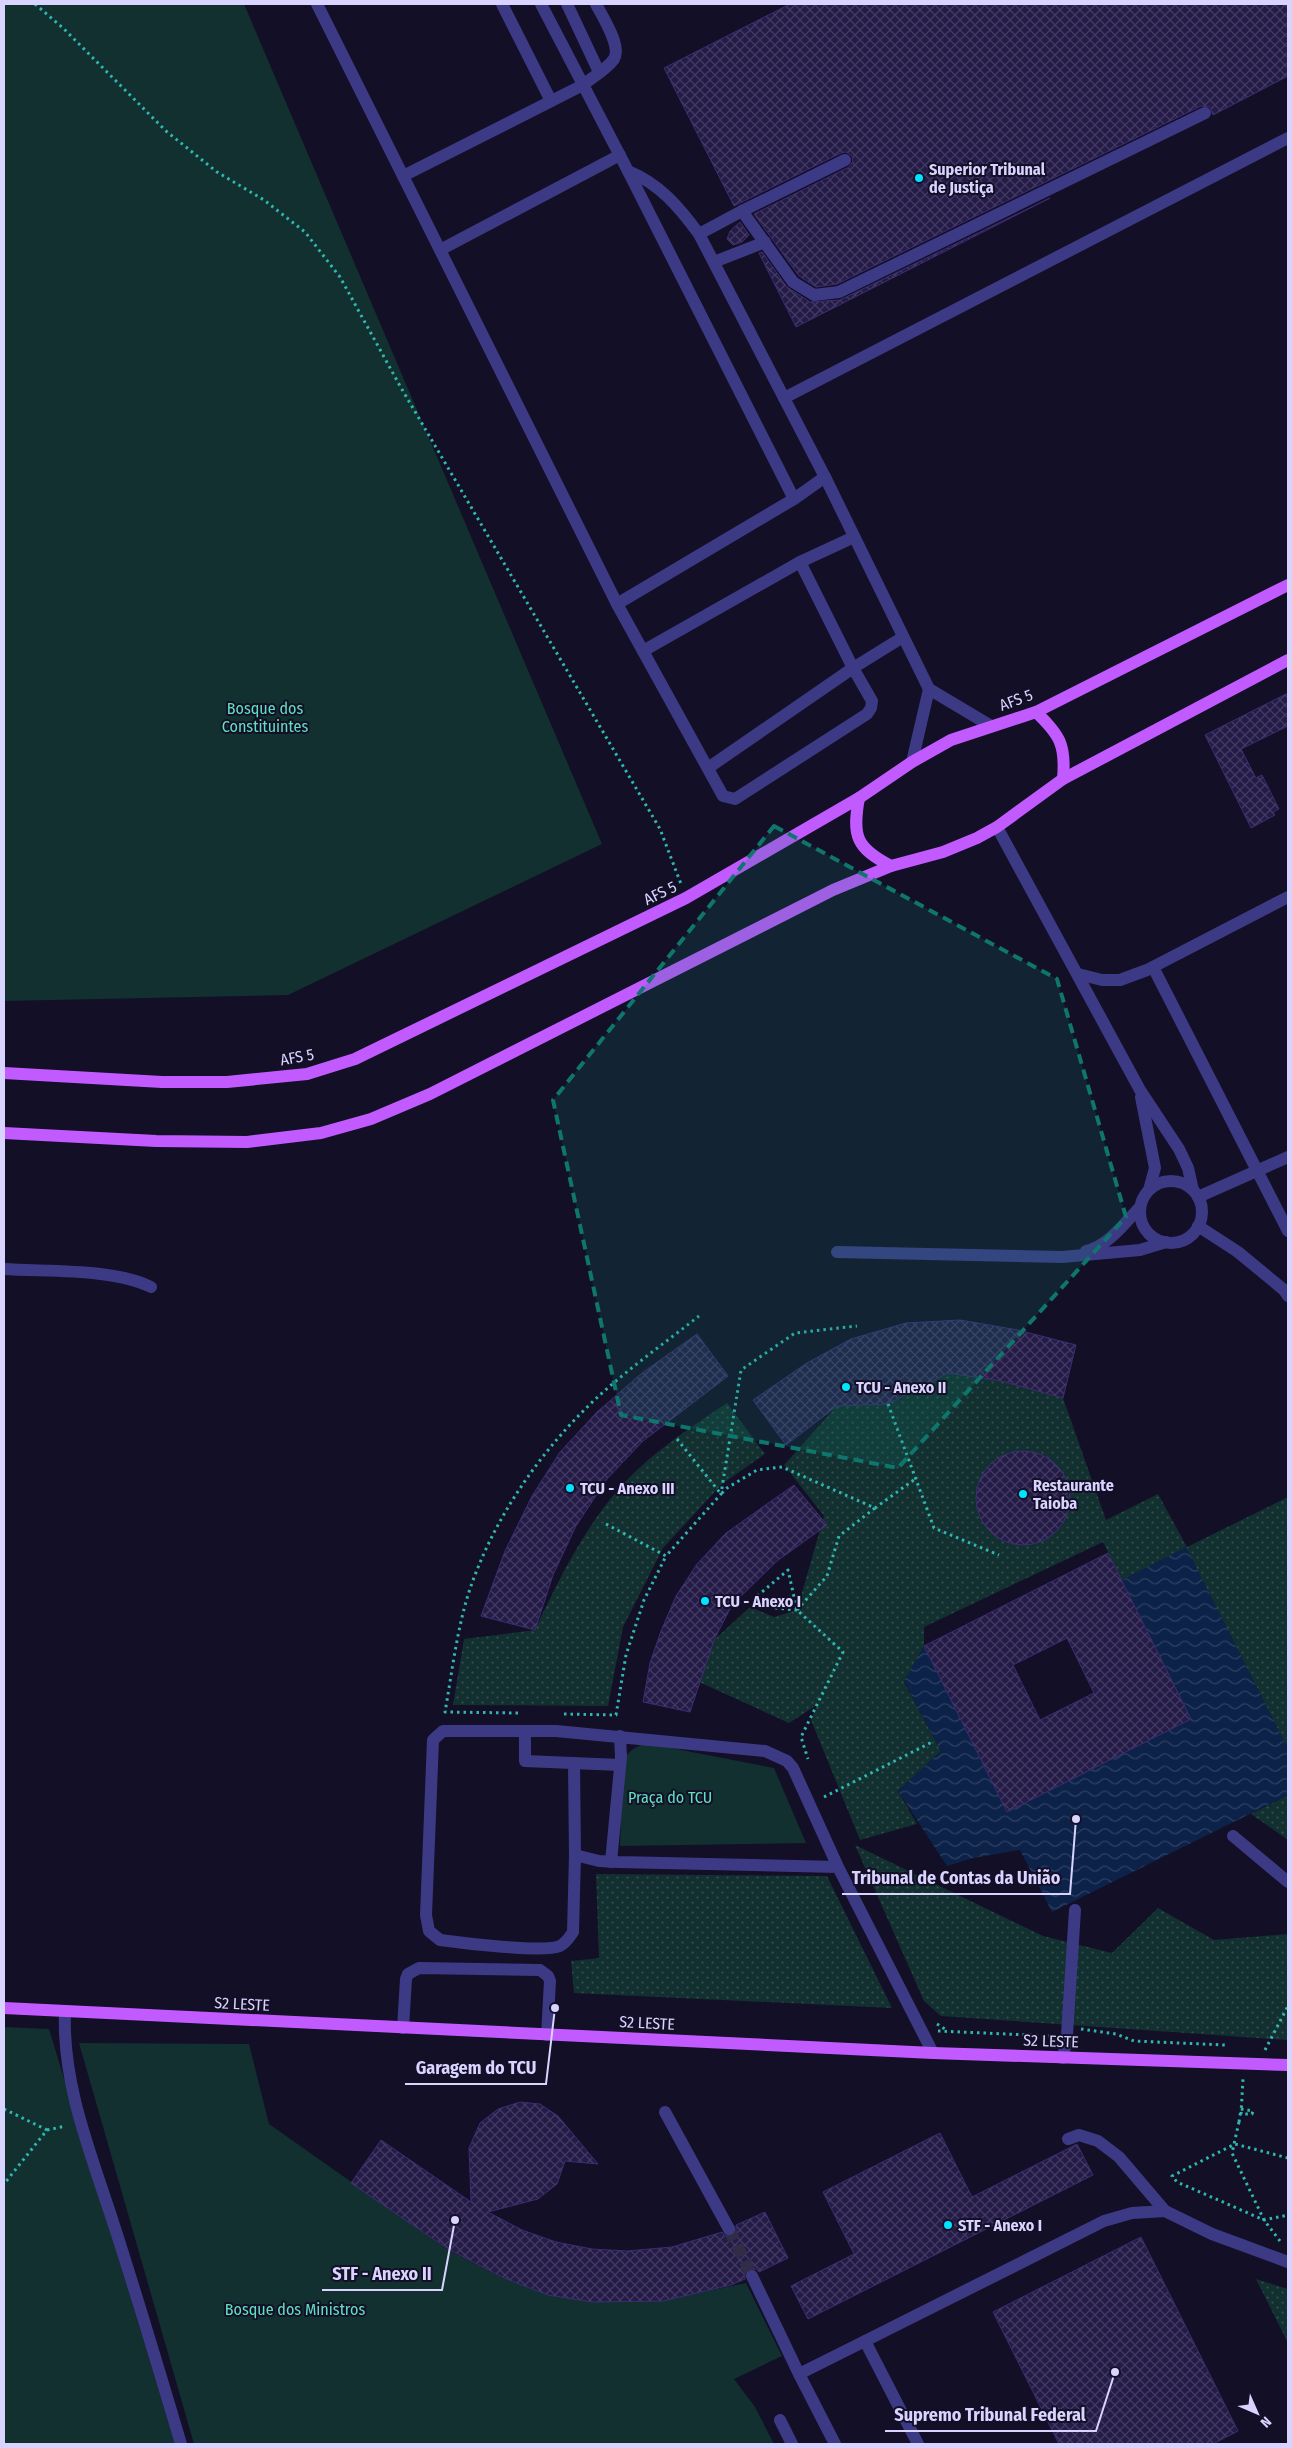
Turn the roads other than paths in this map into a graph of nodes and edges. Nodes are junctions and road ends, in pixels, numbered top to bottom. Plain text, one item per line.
1 (317, 4) edge
2 (502, 4) edge
3 (540, 4) edge
4 (567, 4) edge
5 (596, 4) edge
6 (599, 72) junction
7 (583, 85) junction
8 (552, 101) junction
9 (1205, 113) dead end
10 (1288, 138) edge
11 (620, 155) junction
12 (845, 160) dead end
13 (628, 171) junction
14 (403, 176) junction
15 (742, 211) junction
16 (699, 234) junction
17 (765, 242) junction
18 (440, 250) junction
19 (714, 262) junction
20 (784, 398) junction
21 (825, 477) junction
22 (794, 499) junction
23 (854, 537) junction
24 (800, 562) junction
25 (1288, 585) edge
26 (617, 604) junction
27 (902, 637) junction
28 (644, 650) junction
29 (1288, 660) edge
30 (853, 668) junction
31 (929, 689) junction
32 (1036, 712) junction
33 (991, 726) junction
34 (912, 762) junction
35 (708, 768) junction
36 (1063, 779) junction
37 (859, 798) junction
38 (997, 827) junction
39 (891, 866) junction
40 (1288, 898) edge
41 (1153, 967) junction
42 (1078, 974) junction
43 (4, 1073) edge
44 (1140, 1090) junction
45 (4, 1133) edge
46 (1288, 1157) edge
47 (1257, 1173) junction
48 (1149, 1190) junction
49 (1196, 1194) junction
50 (1140, 1207) junction
51 (1198, 1226) junction
52 (1288, 1231) edge
53 (1166, 1242) junction
54 (837, 1252) dead end
55 (1062, 1256) junction
56 (4, 1269) edge
57 (152, 1287) dead end
58 (1288, 1296) edge
59 (525, 1731) junction
60 (620, 1736) junction
61 (574, 1763) junction
62 (620, 1765) junction
63 (1233, 1836) dead end
64 (575, 1855) junction
65 (611, 1862) junction
66 (838, 1867) junction
67 (1288, 1882) edge
68 (1075, 1910) dead end
69 (4, 2008) edge
70 (65, 2012) junction
71 (403, 2028) junction
72 (547, 2035) junction
73 (933, 2053) junction
74 (1063, 2058) junction
75 (1288, 2065) edge
76 (665, 2112) dead end
77 (1068, 2139) dead end
78 (1165, 2211) junction
79 (728, 2229) tunnel mouth
80 (1288, 2262) edge
81 (752, 2276) tunnel mouth
82 (865, 2340) junction
83 (799, 2374) junction
84 (780, 2420) dead end
85 (181, 2444) edge
86 (792, 2444) edge
87 (835, 2444) edge
88 (918, 2444) edge

1 - 14 lane
2 - 8 lane
3 - 7 lane
4 - 6 lane
5 - 6 lane
6 - 7 lane
7 - 8 lane
7 - 11 lane
8 - 14 lane
9 - 17 lane
10 - 20 lane
11 - 13 lane
11 - 18 lane
12 - 15 lane
13 - 16 lane
13 - 22 lane
14 - 18 lane
15 - 16 lane
15 - 17 lane
16 - 19 lane
17 - 19 lane
18 - 26 lane
19 - 20 lane
20 - 21 lane
21 - 22 lane
21 - 23 lane
22 - 26 lane
23 - 24 lane
23 - 27 lane
24 - 28 lane
24 - 30 lane
25 - 32 main road, AFS 5
26 - 28 lane
27 - 30 lane
27 - 31 lane
28 - 35 lane
29 - 36 main road
30 - 35 lane
30 - 35 lane
31 - 33 lane
31 - 34 lane
32 - 33 main road, AFS 5
32 - 36 main road
33 - 34 main road, AFS 5
34 - 37 main road, AFS 5
36 - 38 main road
37 - 39 main road
37 - 43 main road, AFS 5
38 - 39 main road
38 - 42 lane
39 - 45 main road
40 - 41 lane
41 - 42 lane
41 - 47 lane
42 - 44 lane
44 - 48 lane
44 - 49 lane
46 - 47 lane
47 - 49 lane
47 - 52 lane
48 - 49 lane
48 - 50 lane
49 - 51 lane
50 - 53 lane
50 - 55 lane
51 - 53 lane
51 - 58 lane
53 - 55 lane
54 - 55 lane
56 - 57 lane
59 - 60 lane
59 - 61 lane
59 - 64 lane
60 - 62 lane
60 - 66 lane
61 - 62 lane
61 - 64 lane
62 - 65 lane
63 - 67 lane
64 - 65 lane
65 - 66 lane
66 - 73 lane
68 - 74 lane
69 - 70 main road, S2 LESTE
70 - 71 main road, S2 LESTE
70 - 85 lane
71 - 72 main road, S2 LESTE
71 - 72 lane
72 - 73 main road, S2 LESTE
73 - 74 main road, S2 LESTE
74 - 75 main road, S2 LESTE
76 - 79 lane
77 - 78 lane
78 - 80 lane
78 - 82 lane
81 - 83 lane
82 - 83 lane
82 - 88 lane
83 - 87 lane
84 - 86 lane

